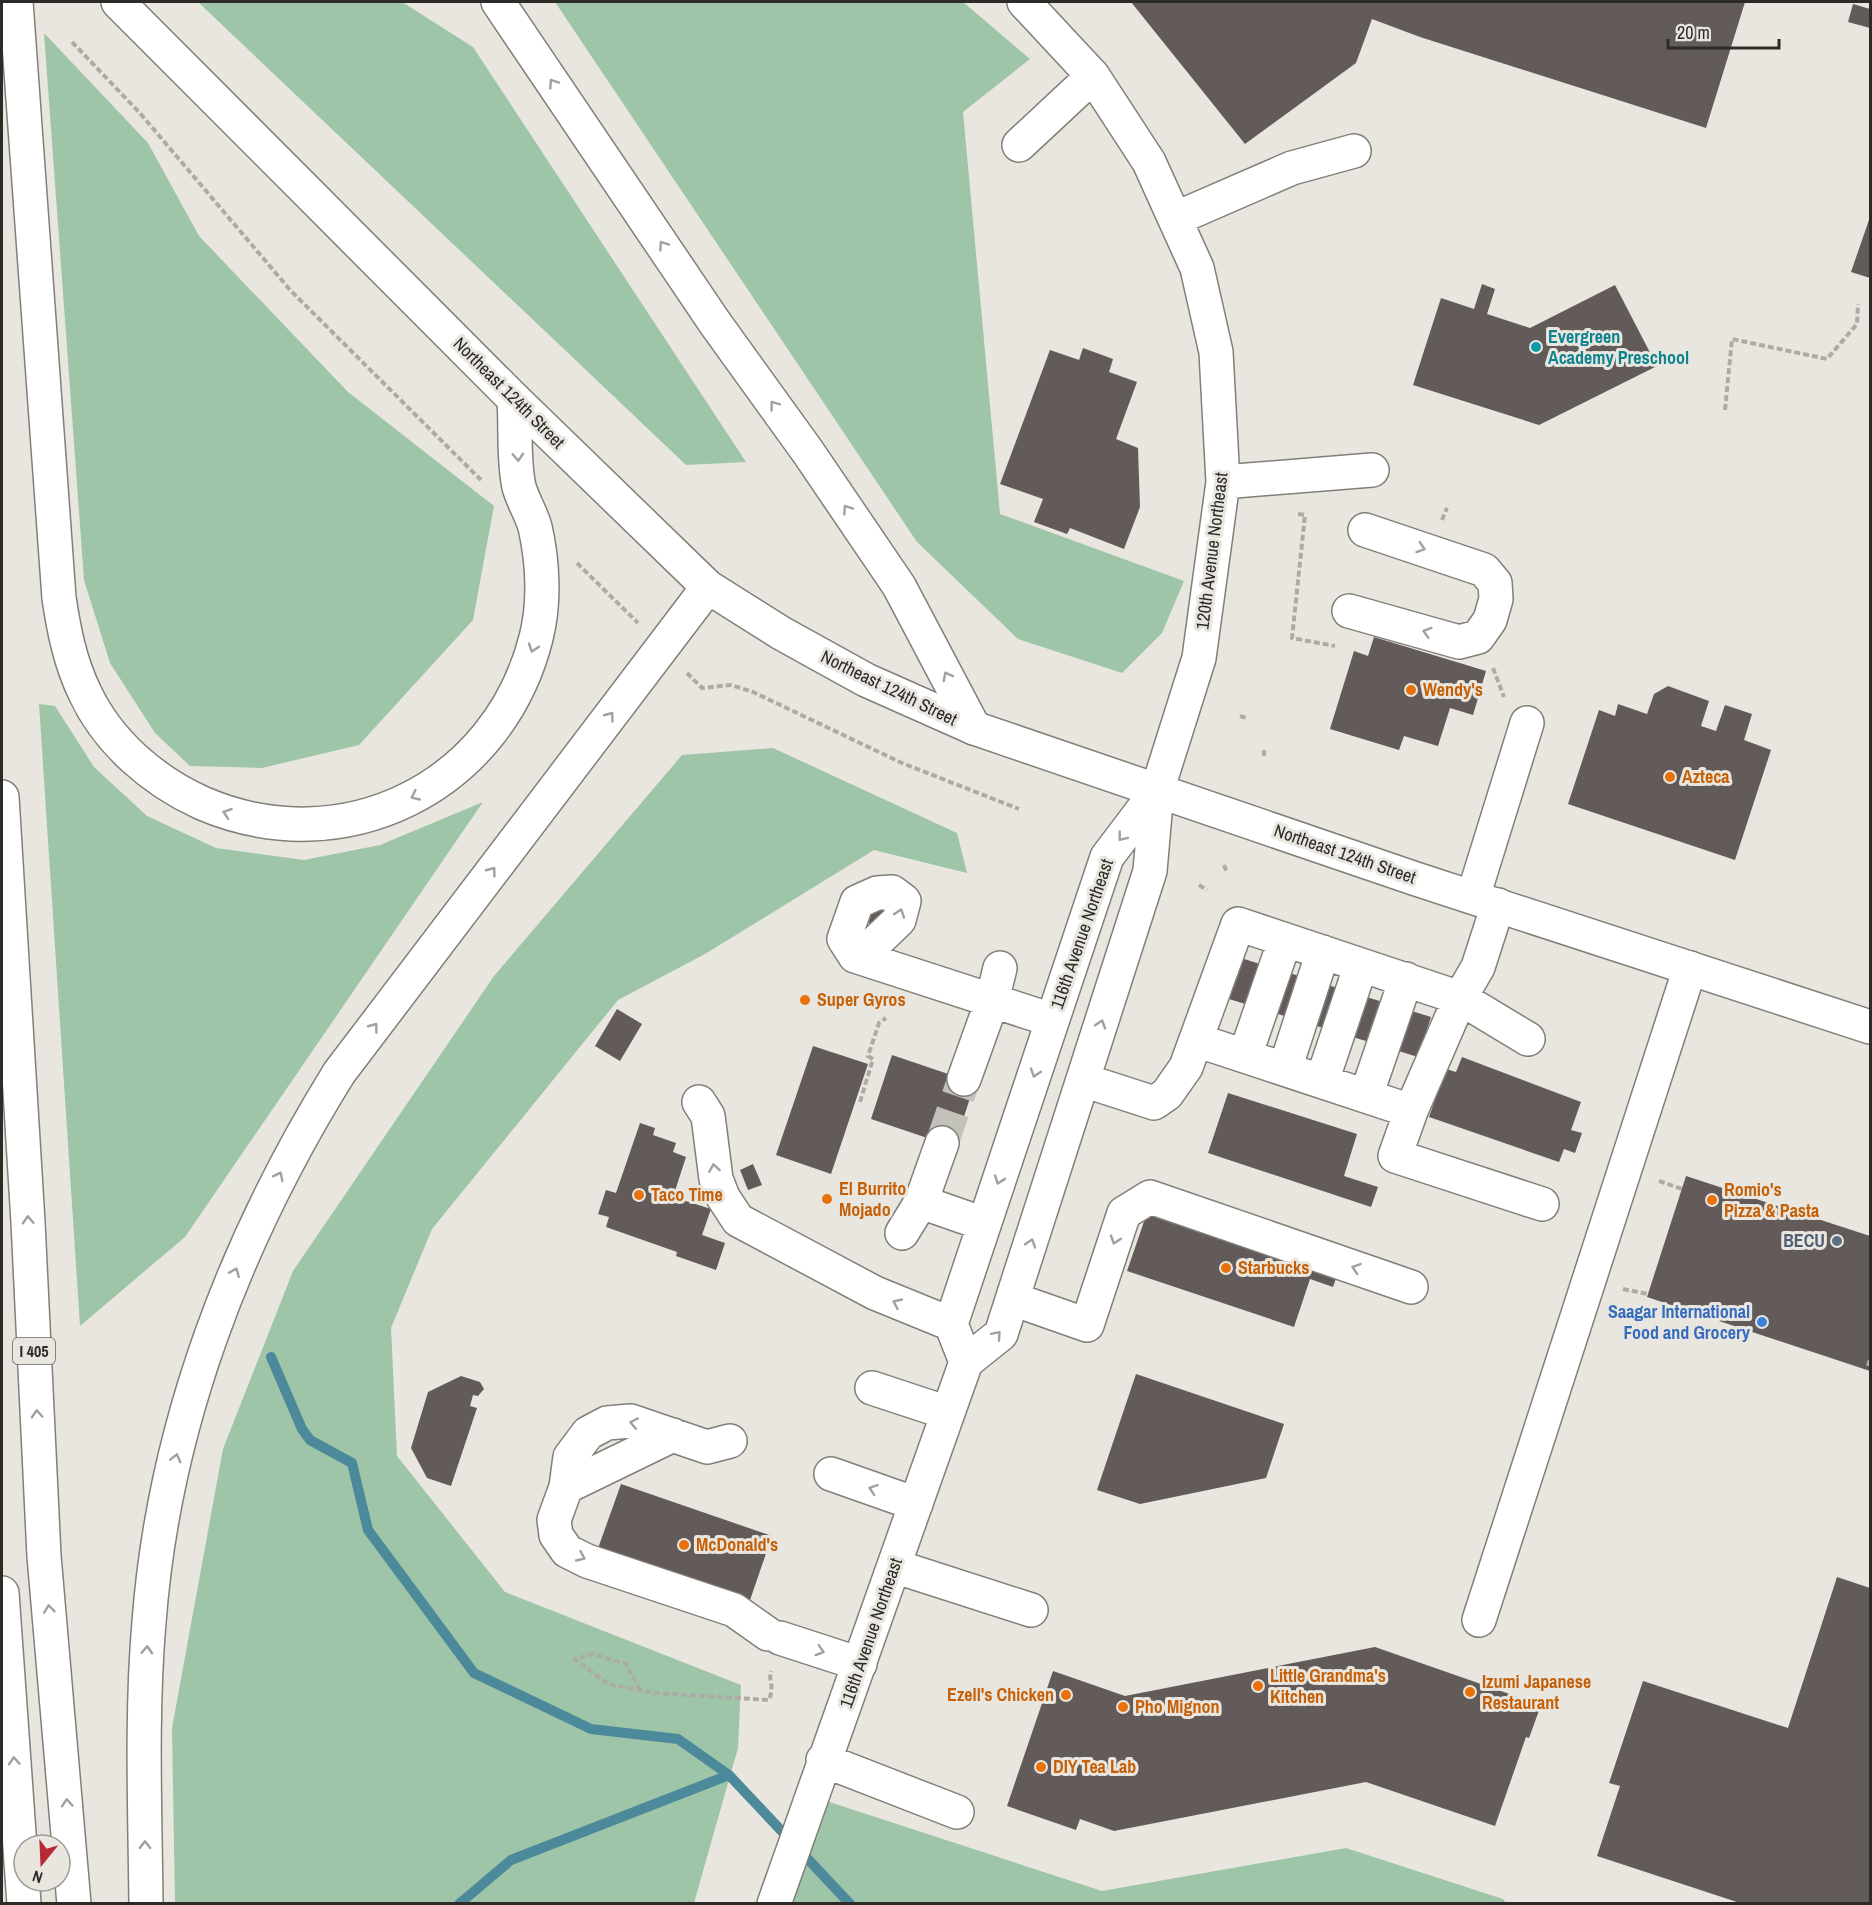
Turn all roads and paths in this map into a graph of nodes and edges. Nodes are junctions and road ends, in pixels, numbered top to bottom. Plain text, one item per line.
1 (16, 2) edge
2 (118, 2) edge
3 (498, 2) edge
4 (1024, 2) edge
5 (1092, 76) junction
6 (1019, 145) dead end
7 (1354, 151) dead end
8 (1176, 218) junction
9 (1858, 304) dead end
10 (514, 399) junction
11 (1725, 410) dead end
12 (1372, 470) dead end
13 (1223, 482) junction
14 (1365, 530) dead end
15 (708, 587) junction
16 (1349, 611) dead end
17 (1240, 716) dead end
18 (1246, 718) dead end
19 (1527, 723) dead end
20 (974, 728) junction
21 (1264, 750) dead end
22 (1264, 756) dead end
23 (1158, 791) junction
24 (2, 797) edge
25 (1224, 865) dead end
26 (1227, 873) dead end
27 (1199, 885) dead end
28 (1207, 890) dead end
29 (1486, 901) junction
30 (1285, 940) junction
31 (1323, 952) junction
32 (863, 958) dead end
33 (1361, 965) junction
34 (1000, 968) dead end
35 (1690, 969) junction
36 (1406, 979) junction
37 (1460, 998) junction
38 (992, 1001) junction
39 (886, 1018) dead end
40 (1052, 1020) junction
41 (1870, 1027) edge
42 (1528, 1039) dead end
43 (1196, 1040) junction
44 (1245, 1056) junction
45 (1285, 1069) junction
46 (964, 1079) tunnel mouth
47 (1083, 1080) junction
48 (1322, 1081) junction
49 (1366, 1096) junction
50 (699, 1102) dead end
51 (861, 1102) dead end
52 (1411, 1111) junction
53 (942, 1143) tunnel mouth
54 (1659, 1180) dead end
55 (1682, 1189) dead end
56 (921, 1202) junction
57 (1542, 1204) dead end
58 (984, 1224) junction
59 (903, 1233) dead end
60 (1412, 1287) dead end
61 (1623, 1289) dead end
62 (1648, 1294) dead end
63 (1013, 1299) junction
64 (951, 1324) junction
65 (1870, 1359) edge
66 (966, 1362) junction
67 (1868, 1366) dead end
68 (872, 1388) dead end
69 (948, 1413) junction
70 (730, 1441) dead end
71 (831, 1474) dead end
72 (916, 1504) junction
73 (894, 1566) junction
74 (2, 1593) edge
75 (1031, 1610) dead end
76 (1479, 1620) dead end
77 (774, 1636) junction
78 (860, 1664) junction
79 (640, 1690) junction
80 (822, 1765) junction
81 (957, 1812) dead end
82 (24, 1904) edge
83 (74, 1904) edge
84 (146, 1904) edge
85 (774, 1904) edge

10 -> 1 main road
2 - 10 main road, Northeast 124th Street
20 -> 3 main road
4 - 5 main road, 120th Avenue Northeast
5 - 6 main road
5 - 8 main road, 120th Avenue Northeast
7 - 8 main road
8 - 13 main road, 120th Avenue Northeast
9 - 11 path
10 - 15 main road, Northeast 124th Street
12 - 13 main road
13 - 23 main road, 120th Avenue Northeast
14 -> 16 main road
15 - 20 main road, Northeast 124th Street
84 -> 15 main road
17 - 18 path
19 - 29 main road
20 - 23 main road, Northeast 124th Street
21 - 22 path
23 - 29 main road, Northeast 124th Street
23 -> 40 main road, 116th Avenue Northeast
47 -> 23 main road
83 -> 24 main road, I 405
25 - 26 path
27 - 28 path
29 - 35 main road, Northeast 124th Street
29 - 37 main road
30 - 31 main road
30 - 43 main road
30 - 44 main road
31 - 33 main road
31 - 45 main road
32 - 38 main road
33 - 36 main road
33 - 48 main road
34 - 38 main road
35 - 41 main road, Northeast 124th Street
35 - 76 main road
36 - 37 main road
36 - 49 main road
37 - 42 main road
37 - 52 main road
38 - 40 main road
38 - 46 main road
39 - 51 path
40 -> 58 main road, 116th Avenue Northeast
43 - 44 main road
43 - 47 main road
44 - 45 main road
45 - 48 main road
63 -> 47 main road
48 - 49 main road
49 - 52 main road
64 -> 50 main road
52 - 57 main road
53 - 56 main road
54 - 55 path
56 - 58 main road
56 - 59 main road
58 - 64 main road, 116th Avenue Northeast
60 -> 63 main road
61 - 62 path
66 -> 63 main road
64 - 66 main road
65 - 67 path
66 - 69 main road, 116th Avenue Northeast
68 - 69 main road
69 - 72 main road, 116th Avenue Northeast
70 -> 77 main road
72 -> 71 main road
72 - 73 main road, 116th Avenue Northeast
73 - 75 main road
73 - 78 main road, 116th Avenue Northeast
82 -> 74 main road
77 -> 78 main road
77 - 79 path
78 - 80 main road, 116th Avenue Northeast
79 - 79 path
80 - 81 main road
80 - 85 main road, 116th Avenue Northeast

